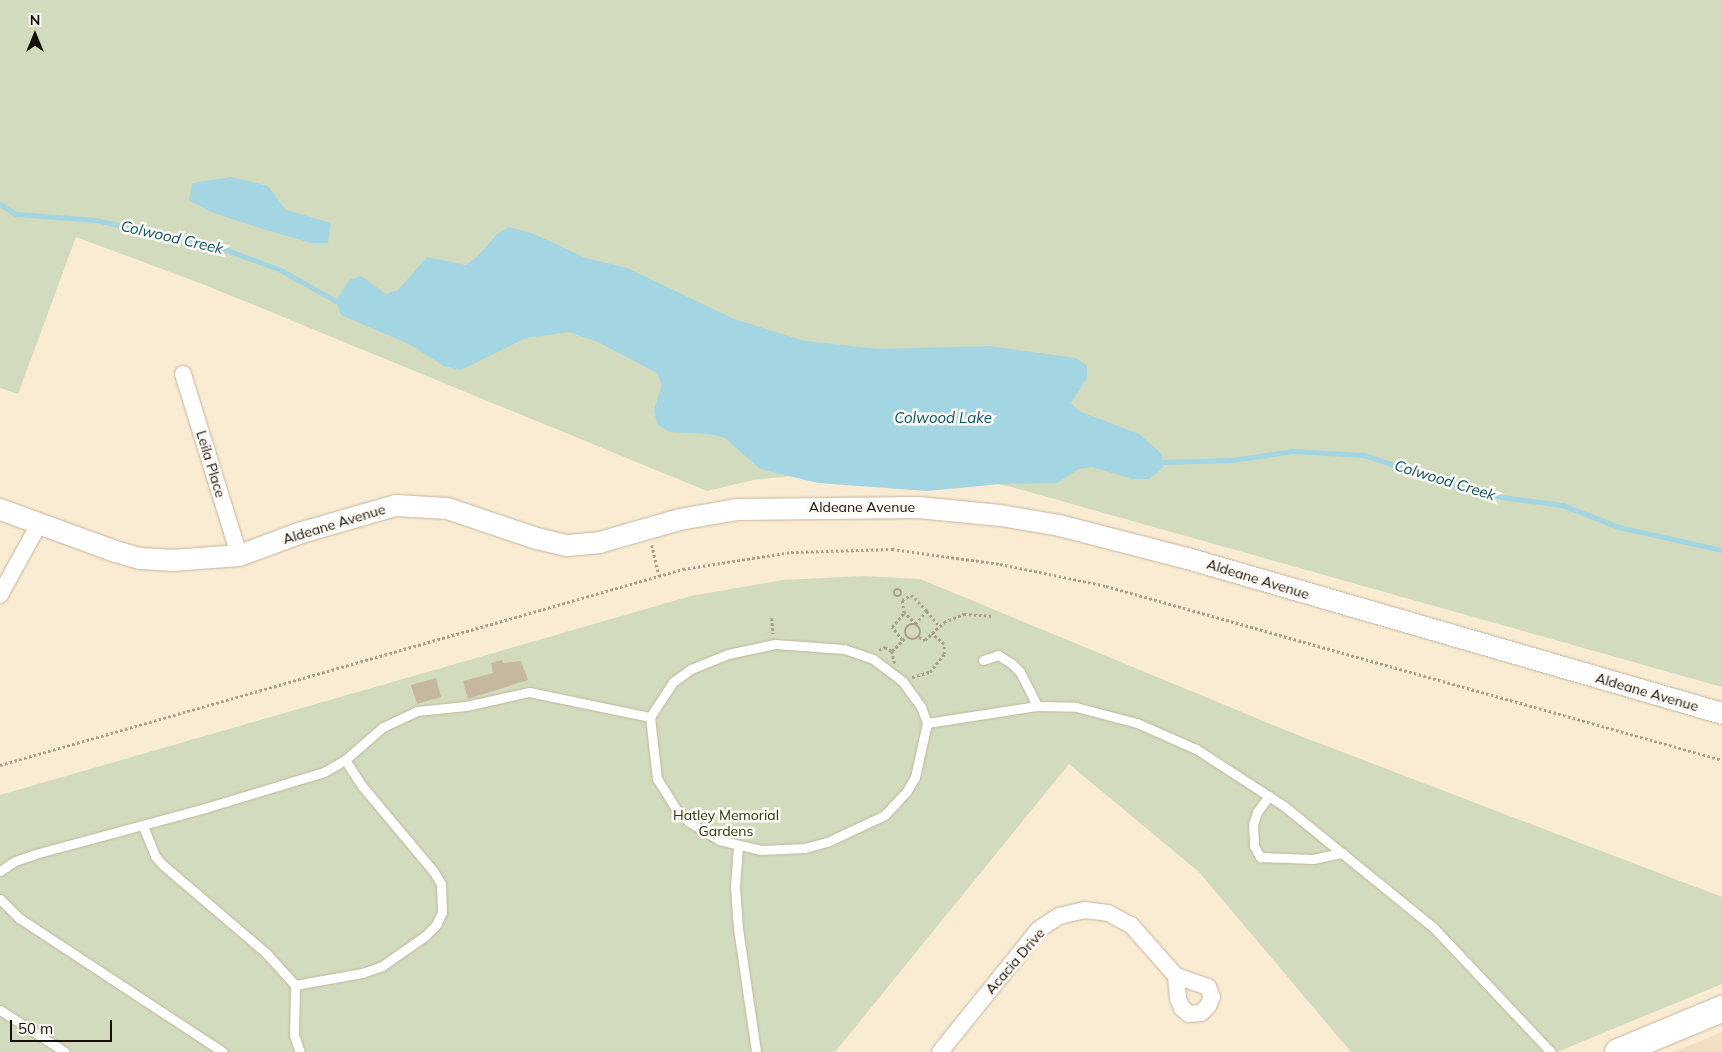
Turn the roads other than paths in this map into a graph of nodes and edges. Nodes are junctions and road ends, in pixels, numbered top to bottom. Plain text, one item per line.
1 (183, 374) dead end
2 (0, 509) edge
3 (39, 524) junction
4 (239, 555) junction
5 (0, 595) edge
6 (983, 660) dead end
7 (1037, 706) junction
8 (1722, 713) edge
9 (650, 717) junction
10 (927, 723) junction
11 (345, 760) junction
12 (1269, 796) junction
13 (143, 826) junction
14 (738, 846) junction
15 (1342, 854) junction
16 (0, 872) edge
17 (0, 899) edge
18 (1176, 976) dead end
19 (295, 985) junction
20 (1722, 1009) edge
21 (0, 1010) edge
22 (942, 1051) edge
23 (65, 1052) edge
24 (223, 1052) edge
25 (300, 1052) edge
26 (756, 1052) edge
27 (1551, 1052) edge
28 (1618, 1052) edge

1 - 4 street, Leila Place
2 - 3 street, Aldeane Avenue
3 - 4 street, Aldeane Avenue
3 - 5 street
4 - 8 street, Aldeane Avenue
6 - 7 lane
7 - 10 lane
7 - 12 lane
9 - 10 lane
9 - 11 lane
9 - 14 lane
10 - 14 lane
11 - 13 lane
11 - 19 lane
12 - 15 lane
12 - 15 lane
13 - 16 lane
13 - 19 lane
14 - 26 lane
15 - 27 lane
17 - 24 lane
18 - 22 street, Acacia Drive
19 - 25 lane
20 - 28 main road
21 - 23 lane

